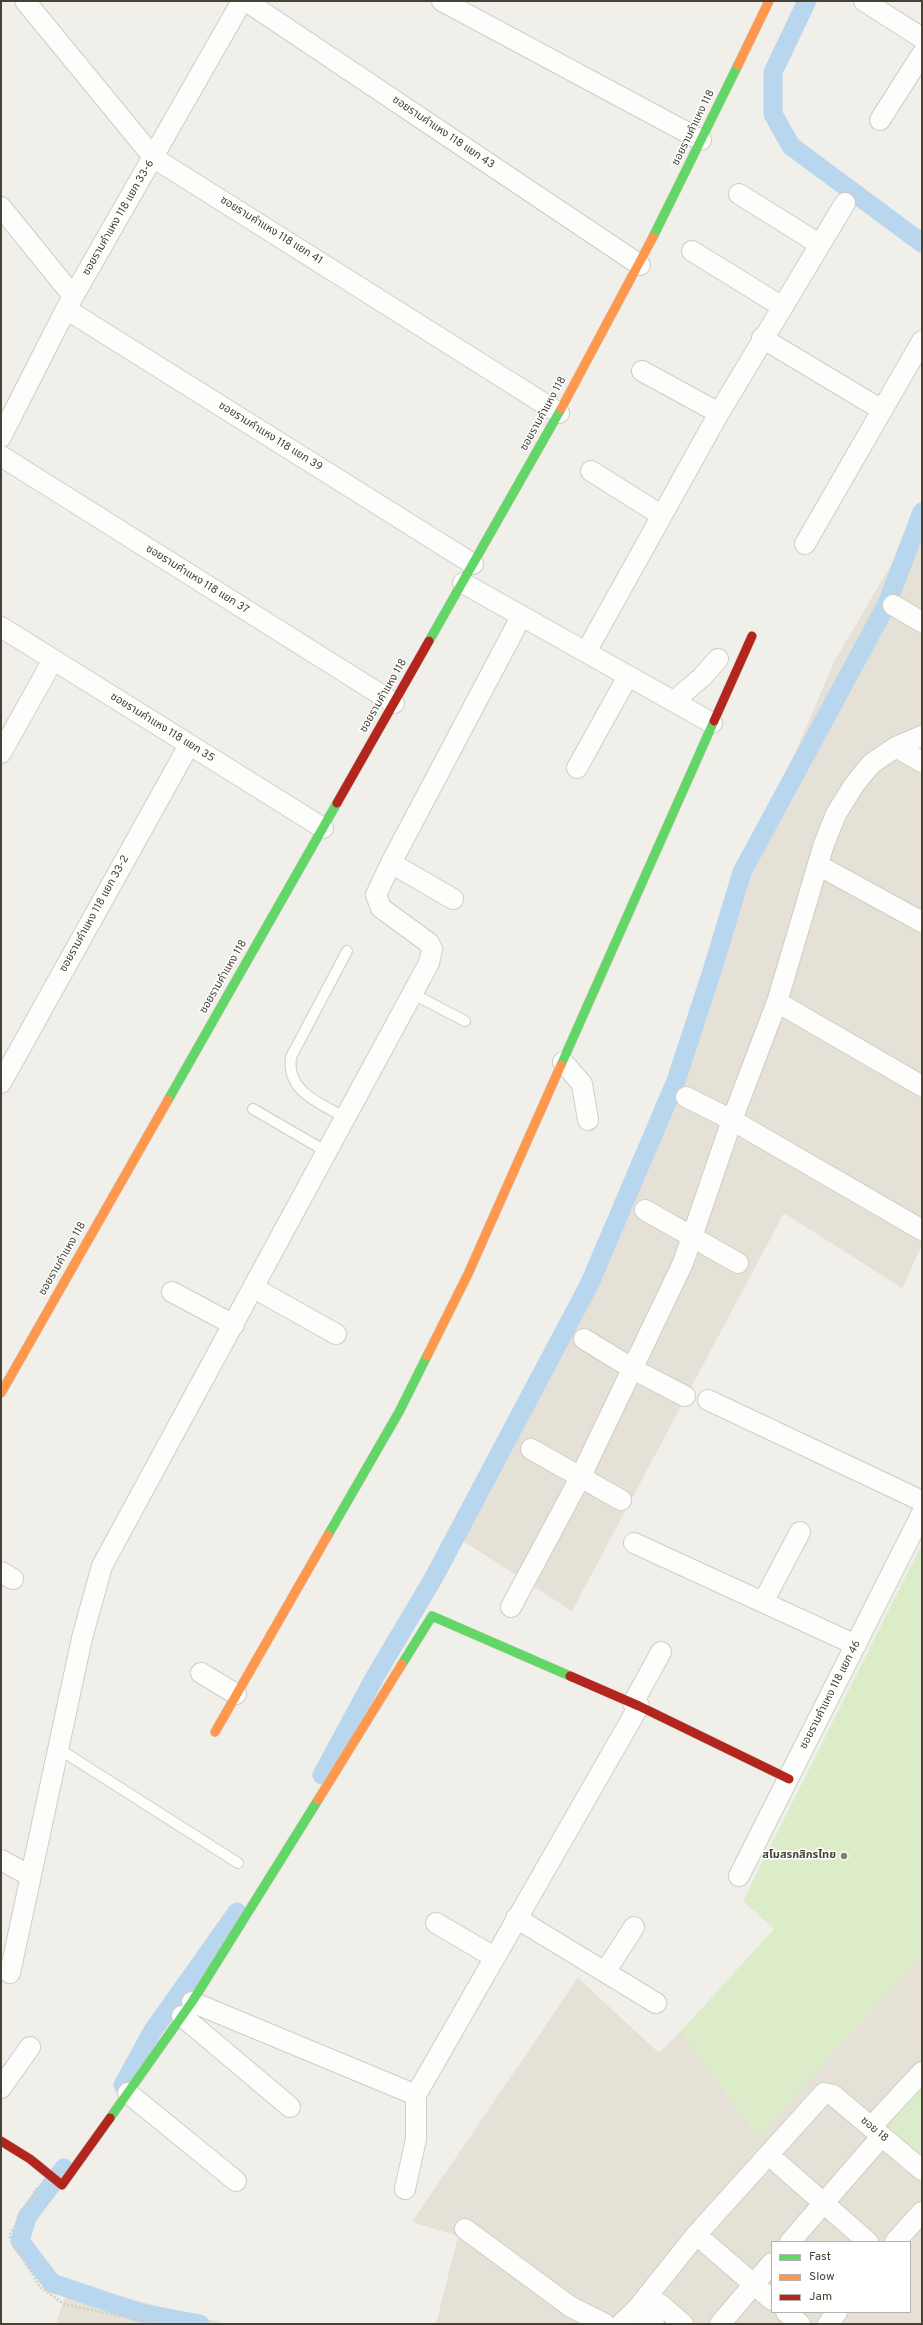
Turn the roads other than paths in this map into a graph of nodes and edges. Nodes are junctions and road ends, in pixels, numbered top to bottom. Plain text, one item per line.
1 (25, 1) edge
2 (242, 1) edge
3 (246, 1) edge
4 (442, 1) edge
5 (769, 1) edge
6 (864, 1) edge
7 (922, 38) edge
8 (922, 54) edge
9 (880, 120) dead end
10 (701, 140) junction
11 (154, 158) junction
12 (739, 194) dead end
13 (845, 203) dead end
14 (1, 207) edge
15 (819, 244) junction
16 (692, 251) dead end
17 (640, 264) junction
18 (70, 303) junction
19 (781, 306) junction
20 (762, 338) junction
21 (922, 340) edge
22 (642, 371) dead end
23 (882, 410) junction
24 (559, 413) junction
25 (719, 413) junction
26 (1, 437) edge
27 (1, 456) edge
28 (590, 471) dead end
29 (661, 516) junction
30 (804, 544) dead end
31 (473, 564) junction
32 (463, 583) junction
33 (893, 605) dead end
34 (521, 617) junction
35 (922, 622) edge
36 (1, 627) edge
37 (752, 636) dead end
38 (586, 652) junction
39 (718, 659) dead end
40 (53, 660) junction
41 (628, 676) junction
42 (674, 701) junction
43 (394, 703) junction
44 (712, 723) junction
45 (922, 736) edge
46 (189, 745) junction
47 (896, 747) junction
48 (1, 753) edge
49 (922, 762) edge
50 (577, 768) dead end
51 (322, 828) junction
52 (391, 863) junction
53 (818, 865) junction
54 (454, 899) dead end
55 (922, 922) edge
56 (347, 951) dead end
57 (413, 994) junction
58 (778, 1002) junction
59 (466, 1021) dead end
60 (563, 1062) junction
61 (1, 1083) edge
62 (922, 1086) edge
63 (686, 1097) dead end
64 (253, 1109) dead end
65 (346, 1118) junction
66 (588, 1120) dead end
67 (732, 1120) junction
68 (328, 1152) junction
69 (645, 1210) dead end
70 (922, 1230) edge
71 (693, 1236) junction
72 (738, 1263) dead end
73 (254, 1288) junction
74 (172, 1292) dead end
75 (234, 1325) junction
76 (336, 1334) dead end
77 (584, 1339) dead end
78 (633, 1369) junction
79 (1, 1392) edge
80 (685, 1396) dead end
81 (708, 1400) dead end
82 (531, 1449) dead end
83 (580, 1478) junction
84 (621, 1500) dead end
85 (922, 1501) edge
86 (922, 1513) edge
87 (800, 1532) dead end
88 (634, 1543) dead end
89 (763, 1602) junction
90 (511, 1607) dead end
91 (856, 1645) junction
92 (661, 1652) dead end
93 (201, 1673) dead end
94 (236, 1694) junction
95 (636, 1705) junction
96 (215, 1732) dead end
97 (59, 1748) junction
98 (789, 1779) junction
99 (1, 1860) edge
100 (238, 1863) dead end
101 (30, 1876) junction
102 (739, 1876) dead end
103 (516, 1918) junction
104 (436, 1923) dead end
105 (634, 1927) dead end
106 (494, 1957) junction
107 (605, 1972) junction
108 (10, 1973) dead end
109 (656, 2003) dead end
110 (187, 2009) junction
111 (30, 2047) dead end
112 (922, 2072) edge
113 (1, 2088) edge
114 (128, 2092) junction
115 (416, 2095) junction
116 (290, 2107) dead end
117 (876, 2132) junction
118 (1, 2141) edge
119 (779, 2164) dead end
120 (922, 2170) edge
121 (236, 2181) dead end
122 (405, 2189) dead end
123 (824, 2203) junction
124 (922, 2212) edge
125 (464, 2229) dead end
126 (791, 2241) edge
127 (867, 2241) edge
128 (896, 2241) edge
129 (707, 2244) dead end
130 (771, 2264) edge
131 (754, 2285) junction
132 (771, 2299) edge
133 (660, 2304) dead end
134 (637, 2309) junction
135 (787, 2313) edge
136 (836, 2313) edge
137 (605, 2324) edge
138 (621, 2324) edge
139 (654, 2324) edge
140 (683, 2324) edge
141 (720, 2324) edge
142 (800, 2324) edge
143 (828, 2324) edge

1 - 11 street, ซอยรามคำแหง 118 แยก 41
2 - 11 street, ซอยรามคำแหง 118 แยก 33-6
3 - 17 street, ซอยรามคำแหง 118 แยก 43
4 - 10 street
5 - 10 street, ซอยรามคำแหง 118
6 - 7 street
8 - 9 street
10 - 17 street, ซอยรามคำแหง 118
11 - 18 street, ซอยรามคำแหง 118 แยก 33-6
11 - 24 street, ซอยรามคำแหง 118 แยก 41
12 - 15 street
13 - 15 street
14 - 18 street, ซอยรามคำแหง 118 แยก 39
15 - 19 street
16 - 19 street
17 - 24 street, ซอยรามคำแหง 118
18 - 26 street, ซอยรามคำแหง 118 แยก 33-6
18 - 31 street, ซอยรามคำแหง 118 แยก 39
19 - 20 street
20 - 23 street
20 - 25 street
21 - 23 street
22 - 25 street
23 - 30 street
24 - 31 street, ซอยรามคำแหง 118
25 - 29 street
27 - 43 street, ซอยรามคำแหง 118 แยก 37
28 - 29 street
29 - 38 street
31 - 32 street, ซอยรามคำแหง 118
32 - 34 street
32 - 43 street, ซอยรามคำแหง 118
33 - 35 street
34 - 38 street
34 - 52 street
36 - 40 street, ซอยรามคำแหง 118 แยก 35
37 - 44 street
38 - 41 street
39 - 42 street
40 - 46 street, ซอยรามคำแหง 118 แยก 35
40 - 48 street
41 - 42 street
41 - 50 street
42 - 44 street
43 - 51 street, ซอยรามคำแหง 118
44 - 60 street
45 - 47 street
46 - 51 street, ซอยรามคำแหง 118 แยก 35
46 - 61 street, ซอยรามคำแหง 118 แยก 33-2
47 - 49 street
47 - 53 street
51 - 79 street, ซอยรามคำแหง 118
52 - 54 street
52 - 57 street
53 - 55 street
53 - 58 street
56 - 65 lane
57 - 59 lane
57 - 65 street
58 - 62 street
58 - 67 street
60 - 66 street
60 - 94 street
63 - 67 street
64 - 68 lane
65 - 68 street
67 - 70 street
67 - 71 street
68 - 73 street
69 - 71 street
71 - 72 street
71 - 78 street
73 - 75 street
73 - 76 street
74 - 75 street
75 - 97 street
77 - 78 street
78 - 80 street
78 - 83 street
81 - 85 street
82 - 83 street
83 - 84 street
83 - 90 street
86 - 91 street, ซอยรามคำแหง 118 แยก 46
87 - 89 street
88 - 89 street
89 - 91 street
91 - 98 street, ซอยรามคำแหง 118 แยก 46
92 - 95 street
93 - 94 street
94 - 96 street
95 - 98 street
95 - 103 street
95 - 110 street
97 - 100 lane
97 - 101 street
98 - 102 street, ซอยรามคำแหง 118 แยก 46
99 - 101 street
101 - 108 street
103 - 106 street
103 - 107 street
104 - 106 street
105 - 107 street
106 - 115 street
107 - 109 street
110 - 114 street
110 - 115 street
110 - 116 street
111 - 113 street
112 - 117 street
114 - 118 street
114 - 121 street
115 - 122 street
117 - 120 street, ซอย 18
117 - 123 street
117 - 134 street, ซอย 18
119 - 123 street
123 - 126 street
123 - 127 street
124 - 128 street
125 - 137 street
129 - 131 street
130 - 131 street
131 - 132 street
131 - 141 street
133 - 140 street
134 - 138 street
134 - 139 street
135 - 142 street
136 - 143 street

